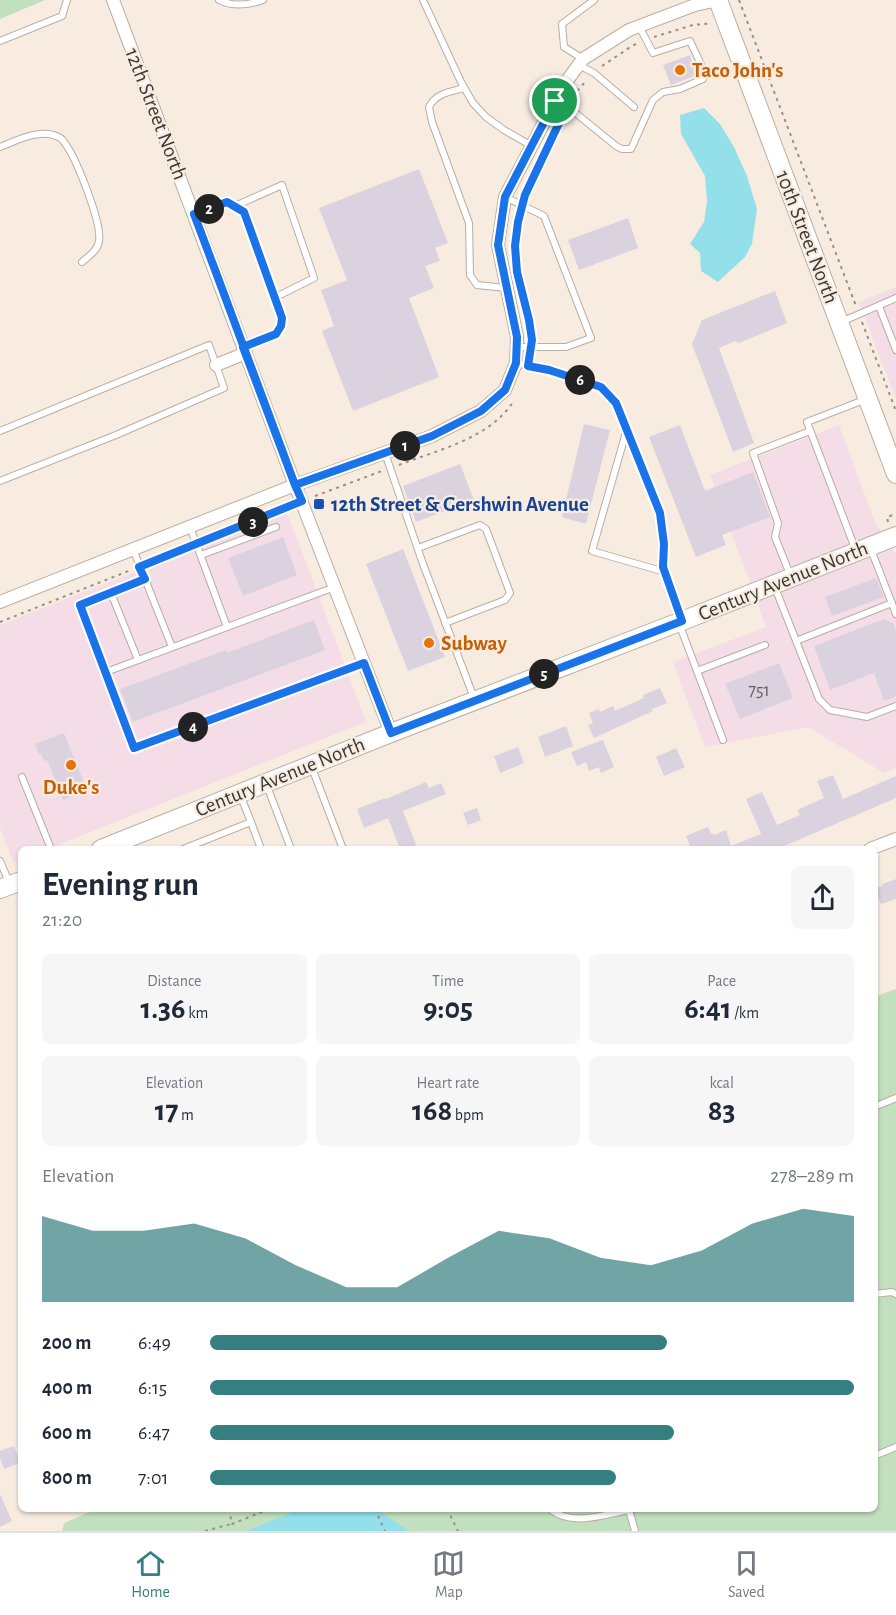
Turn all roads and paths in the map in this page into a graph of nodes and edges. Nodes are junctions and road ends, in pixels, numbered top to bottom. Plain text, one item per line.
1 (67, 0) edge
2 (113, 0) edge
3 (219, 0) edge
4 (263, 0) edge
5 (423, 0) edge
6 (594, 0) edge
7 (718, 0) edge
8 (740, 0) edge
9 (702, 25) dead end
10 (639, 26) junction
11 (645, 40) junction
12 (0, 41) edge
13 (580, 62) junction
14 (594, 73) junction
15 (464, 88) junction
16 (555, 101) junction
17 (567, 106) junction
18 (634, 107) dead end
19 (550, 141) dead end
20 (531, 146) junction
21 (0, 147) edge
22 (505, 197) junction
23 (235, 206) junction
24 (523, 206) junction
25 (194, 214) junction
26 (82, 262) dead end
27 (517, 272) dead end
28 (520, 282) dead end
29 (507, 288) junction
30 (274, 298) junction
31 (896, 298) edge
32 (879, 306) junction
33 (859, 314) junction
34 (840, 323) junction
35 (516, 347) junction
36 (531, 347) junction
37 (245, 350) junction
38 (896, 350) edge
39 (516, 363) junction
40 (216, 365) junction
41 (514, 398) dead end
42 (868, 399) junction
43 (896, 411) edge
44 (627, 428) junction
45 (0, 431) edge
46 (810, 431) junction
47 (385, 453) junction
48 (390, 468) junction
49 (896, 474) edge
50 (0, 481) edge
51 (295, 485) junction
52 (302, 501) junction
53 (896, 514) edge
54 (886, 518) dead end
55 (190, 527) junction
56 (276, 527) dead end
57 (896, 536) edge
58 (196, 544) junction
59 (418, 548) junction
60 (133, 549) junction
61 (863, 549) junction
62 (201, 555) junction
63 (139, 567) junction
64 (665, 572) junction
65 (145, 579) junction
66 (782, 581) junction
67 (335, 587) junction
68 (111, 593) junction
69 (892, 598) edge
70 (0, 602) edge
71 (896, 614) edge
72 (0, 622) edge
73 (680, 622) junction
74 (445, 623) junction
75 (227, 627) junction
76 (796, 641) junction
77 (765, 645) dead end
78 (172, 647) junction
79 (138, 660) junction
80 (364, 663) junction
81 (106, 672) junction
82 (697, 672) junction
83 (475, 702) junction
84 (896, 706) edge
85 (391, 733) junction
86 (723, 740) dead end
87 (310, 765) junction
88 (22, 777) dead end
89 (266, 783) junction
90 (240, 793) junction
91 (251, 822) junction
92 (896, 838) edge
93 (132, 843) edge
94 (50, 846) edge
95 (116, 846) edge
96 (191, 846) edge
97 (260, 846) edge
98 (290, 846) edge
99 (342, 846) edge
100 (877, 846) edge
101 (0, 861) edge
102 (10, 885) edge
103 (896, 1098) edge
104 (878, 1105) edge
105 (878, 1294) edge
106 (896, 1294) edge
107 (896, 1447) edge
108 (878, 1454) edge
109 (230, 1512) edge
110 (262, 1512) edge
111 (376, 1512) edge
112 (448, 1512) edge
113 (554, 1512) edge
114 (616, 1512) edge
115 (632, 1512) edge
116 (232, 1524) junction
117 (205, 1531) edge
118 (385, 1531) edge
119 (458, 1531) edge
120 (635, 1531) edge

1 - 12 lane
2 - 25 street, 12th Street North
3 - 4 lane
5 - 15 lane
6 - 13 lane
7 - 10 street
7 - 34 main road, 10th Street North
8 - 33 path
9 - 11 path
10 - 11 lane
10 - 13 street
11 - 14 path
11 - 17 lane
13 - 14 lane
13 - 16 street
14 - 17 path
14 - 18 lane
15 - 20 lane
15 - 29 lane
16 - 17 lane
16 - 20 street
19 - 24 path
20 - 22 street
21 - 26 lane
22 - 24 lane
22 - 29 street
23 - 25 lane
23 - 30 lane
23 - 30 lane
24 - 27 path
24 - 36 lane
25 - 37 street, 12th Street North
28 - 36 path
29 - 35 street
30 - 37 lane
31 - 32 lane
32 - 33 lane
32 - 38 lane
33 - 34 lane
33 - 43 path
34 - 42 main road, 10th Street North
35 - 36 lane
35 - 39 street
37 - 40 street
37 - 51 street, 12th Street North
39 - 44 lane
39 - 47 street
40 - 45 lane
40 - 50 lane
41 - 48 path
42 - 46 lane
42 - 49 main road, 10th Street North
44 - 64 lane
44 - 64 lane
46 - 61 lane
46 - 66 lane
47 - 48 lane
47 - 51 street
48 - 52 path
48 - 59 lane
51 - 52 street, 12th Street North
51 - 55 street
52 - 58 path
52 - 67 street, 12th Street North
53 - 54 path
55 - 58 lane
55 - 60 street
56 - 62 lane
57 - 61 main road, Century Avenue North
58 - 62 lane
58 - 63 path
59 - 74 lane
59 - 74 lane
60 - 63 lane
60 - 70 street
61 - 66 main road, Century Avenue North
61 - 69 lane
62 - 75 lane
63 - 65 lane
63 - 72 path
64 - 73 lane
65 - 68 lane
65 - 78 lane
66 - 73 main road, Century Avenue North
66 - 76 lane
67 - 75 lane
67 - 80 street, 12th Street North
68 - 79 lane
68 - 81 lane
69 - 71 lane
69 - 76 lane
73 - 82 lane
73 - 83 main road, Century Avenue North
74 - 83 lane
75 - 78 lane
76 - 84 lane
77 - 82 lane
78 - 79 lane
79 - 81 lane
80 - 81 lane
80 - 85 street, 12th Street North
82 - 86 lane
83 - 85 main road, Century Avenue North
85 - 87 main road, Century Avenue North
87 - 89 main road, Century Avenue North
87 - 99 lane
88 - 94 lane
89 - 90 main road, Century Avenue North
89 - 98 lane
90 - 91 lane
90 - 93 main road, Century Avenue North
91 - 96 lane
91 - 97 lane
92 - 100 street
93 - 95 main road, Century Avenue North
101 - 102 lane
103 - 104 lane
105 - 106 lane
107 - 108 lane
109 - 116 path
110 - 116 path
111 - 118 path
112 - 119 path
113 - 114 lane
115 - 120 lane
116 - 117 path

